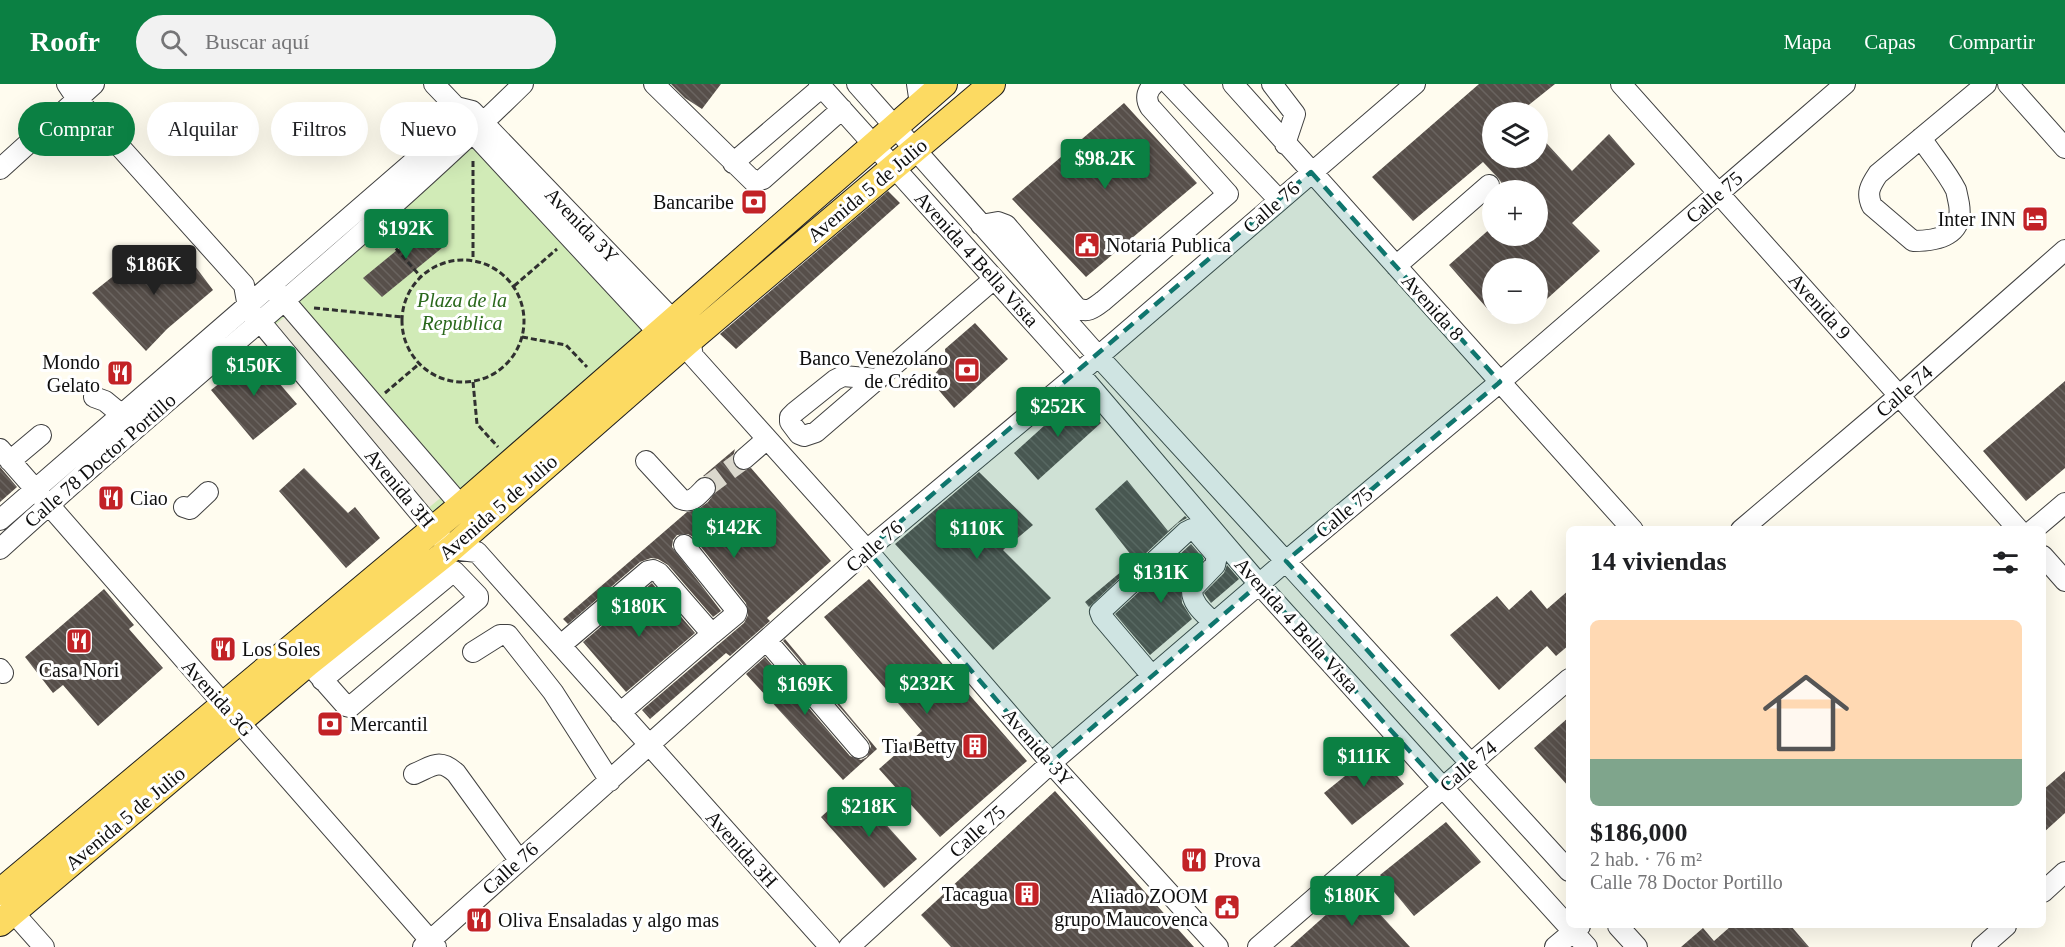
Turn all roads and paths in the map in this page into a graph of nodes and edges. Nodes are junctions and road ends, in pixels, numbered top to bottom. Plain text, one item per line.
1 (93, 84) edge
2 (434, 84) edge
3 (523, 84) edge
4 (654, 84) edge
5 (857, 84) edge
6 (944, 84) edge
7 (992, 84) edge
8 (1154, 84) edge
9 (1169, 84) edge
10 (1233, 84) edge
11 (1272, 84) edge
12 (1415, 84) edge
13 (1621, 84) edge
14 (1845, 84) edge
15 (1986, 84) edge
16 (2008, 84) edge
17 (821, 86) edge
18 (72, 91) edge
19 (918, 94) edge
20 (452, 102) edge
21 (842, 109) junction
22 (478, 113) edge
23 (893, 126) junction
24 (478, 130) edge
25 (1922, 138) junction
26 (873, 144) junction
27 (1285, 144) junction
28 (2065, 148) edge
29 (915, 149) junction
30 (429, 156) edge
31 (473, 161) junction
32 (733, 163) junction
33 (465, 167) dead end
34 (894, 168) junction
35 (0, 169) edge
36 (481, 169) dead end
37 (1252, 172) junction
38 (1311, 172) junction
39 (1482, 191) edge
40 (1718, 193) junction
41 (1228, 194) junction
42 (1279, 200) junction
43 (981, 225) junction
44 (393, 228) dead end
45 (563, 236) junction
46 (2065, 250) edge
47 (564, 257) dead end
48 (473, 260) junction
49 (1396, 266) junction
50 (421, 277) junction
51 (994, 279) junction
52 (244, 285) junction
53 (514, 286) junction
54 (278, 294) junction
55 (312, 307) dead end
56 (254, 314) junction
57 (402, 317) junction
58 (522, 337) junction
59 (679, 340) junction
60 (1098, 356) junction
61 (419, 364) junction
62 (580, 373) dead end
63 (1079, 373) junction
64 (878, 379) dead end
65 (473, 381) junction
66 (1500, 382) junction
67 (1900, 394) junction
68 (94, 397) dead end
69 (380, 398) dead end
70 (122, 415) junction
71 (41, 435) dead end
72 (767, 439) junction
73 (498, 447) dead end
74 (5, 455) edge
75 (744, 459) tunnel mouth
76 (646, 461) dead end
77 (705, 488) tunnel mouth
78 (34, 489) junction
79 (208, 492) dead end
80 (2065, 503) edge
81 (48, 505) junction
82 (461, 506) junction
83 (184, 507) dead end
84 (0, 520) edge
85 (477, 525) junction
86 (1629, 526) edge
87 (1746, 526) edge
88 (2016, 526) edge
89 (2038, 526) edge
90 (433, 529) junction
91 (684, 545) dead end
92 (0, 549) edge
93 (451, 549) junction
94 (867, 550) junction
95 (477, 552) junction
96 (2046, 559) edge
97 (1286, 561) junction
98 (2065, 580) edge
99 (1259, 584) junction
100 (1214, 623) junction
101 (712, 634) junction
102 (767, 641) junction
103 (561, 645) junction
104 (473, 652) dead end
105 (315, 672) junction
106 (1152, 676) junction
107 (1566, 682) edge
108 (620, 713) junction
109 (231, 714) junction
110 (650, 746) junction
111 (859, 748) dead end
112 (1051, 763) junction
113 (1471, 764) junction
114 (414, 774) dead end
115 (610, 782) junction
116 (1443, 787) junction
117 (519, 860) junction
118 (1566, 868) edge
119 (2065, 872) edge
120 (2046, 889) edge
121 (3, 906) edge
122 (1566, 917) edge
123 (1576, 928) edge
124 (1620, 928) edge
125 (430, 945) edge
126 (44, 947) edge
127 (830, 947) edge
128 (849, 947) edge
129 (1218, 947) edge
130 (1258, 947) edge
131 (1555, 947) edge
132 (1587, 947) edge
133 (1637, 947) edge

1 - 18 street
2 - 20 street, Avenida 3Y
3 - 22 street, Calle 78 Doctor Portillo
4 - 32 street
5 - 23 street, Avenida 4 Bella Vista
6 - 19 main road, Avenida 5 de Julio
7 - 29 main road, Avenida 5 de Julio
8 - 41 street
9 - 37 street
10 - 27 street, Avenida 8
11 - 27 street
12 - 38 street, Calle 76
13 - 40 street, Avenida 9
14 - 40 street, Calle 75
15 - 25 street
16 - 28 street
17 - 21 street, Avenida 4 Bella Vista
17 - 32 street
18 - 35 street
18 - 52 street
19 - 23 main road, Avenida 5 de Julio
21 - 26 street, Avenida 4 Bella Vista
21 - 32 street
23 - 26 main road, Avenida 5 de Julio
23 - 29 street, Avenida 4 Bella Vista
24 - 45 street, Avenida 3Y
25 - 25 street
26 - 34 street, Avenida 4 Bella Vista
26 - 59 main road, Avenida 5 de Julio
27 - 38 street, Avenida 8
29 - 34 main road, Avenida 5 de Julio
29 - 43 street, Avenida 4 Bella Vista
30 - 54 street, Calle 78 Doctor Portillo
31 - 33 path
31 - 36 path
31 - 48 path
34 - 51 street, Avenida 4 Bella Vista
34 - 59 main road, Avenida 5 de Julio
37 - 41 street
37 - 42 street
38 - 42 street, Calle 76
38 - 49 street, Avenida 8
39 - 49 street
40 - 66 street, Calle 75
40 - 67 street, Avenida 9
41 - 43 street
42 - 60 street, Calle 76
43 - 60 street, Avenida 4 Bella Vista
44 - 50 path
45 - 47 path
45 - 53 path
45 - 59 street, Avenida 3Y
46 - 67 street, Calle 74
48 - 50 path
48 - 53 path
49 - 66 street, Avenida 8
50 - 57 path
51 - 63 street, Avenida 4 Bella Vista
51 - 64 street
52 - 54 street
52 - 56 street, Avenida 3H
53 - 58 path
54 - 56 street, Calle 78 Doctor Portillo
54 - 82 street
55 - 57 path
56 - 70 street, Calle 78 Doctor Portillo
56 - 81 street, Calle 78 Doctor Portillo
56 - 90 street, Avenida 3H
57 - 61 path
58 - 62 path
58 - 65 path
59 - 72 street, Avenida 3Y
59 - 82 main road, Avenida 5 de Julio
59 - 85 main road, Avenida 5 de Julio
60 - 63 street, Calle 76
60 - 97 street, Avenida 4 Bella Vista
61 - 65 path
61 - 69 path
63 - 94 street, Calle 76
63 - 99 street, Avenida 4 Bella Vista
65 - 73 path
66 - 86 street, Avenida 8
66 - 97 street, Calle 75
67 - 87 street, Calle 74
67 - 88 street, Avenida 9
68 - 70 street
70 - 78 street, Calle 78 Doctor Portillo
71 - 74 street
72 - 75 street
72 - 94 street, Avenida 3Y
74 - 78 street, Avenida 3G
76 - 77 street
78 - 81 street, Avenida 3G
78 - 84 street, Calle 78 Doctor Portillo
79 - 83 street
80 - 89 street
81 - 92 street, Calle 78 Doctor Portillo
81 - 109 street, Avenida 3G
82 - 85 street
82 - 90 main road, Avenida 5 de Julio
85 - 93 main road, Avenida 5 de Julio
85 - 95 street
90 - 93 street, Avenida 3H
90 - 109 main road, Avenida 5 de Julio
91 - 101 street
93 - 95 street
93 - 105 main road, Avenida 5 de Julio
94 - 102 street, Calle 76
94 - 112 street, Avenida 3Y
95 - 103 street, Avenida 3H
96 - 98 street
97 - 99 street, Calle 75
97 - 113 street, Avenida 4 Bella Vista
99 - 100 street, Calle 75
99 - 116 street, Avenida 4 Bella Vista
100 - 106 street, Calle 75
100 - 106 street
101 - 103 street
101 - 108 street
102 - 110 street, Calle 76
102 - 111 street
103 - 108 street, Avenida 3H
104 - 115 street
105 - 105 street
105 - 109 main road, Avenida 5 de Julio
106 - 112 street, Calle 75
107 - 113 street, Calle 74
108 - 110 street, Avenida 3H
109 - 121 main road, Avenida 5 de Julio
109 - 125 street, Avenida 3G
110 - 115 street, Calle 76
110 - 127 street, Avenida 3H
112 - 128 street, Calle 75
112 - 129 street, Avenida 3Y
113 - 116 street, Calle 74
113 - 118 street, Avenida 4 Bella Vista
114 - 117 street
115 - 117 street, Calle 76
116 - 122 street, Avenida 4 Bella Vista
116 - 130 street, Calle 74
117 - 125 street, Calle 76
119 - 120 street
121 - 126 street
123 - 131 street
123 - 132 street, Avenida 4 Bella Vista
124 - 133 street

